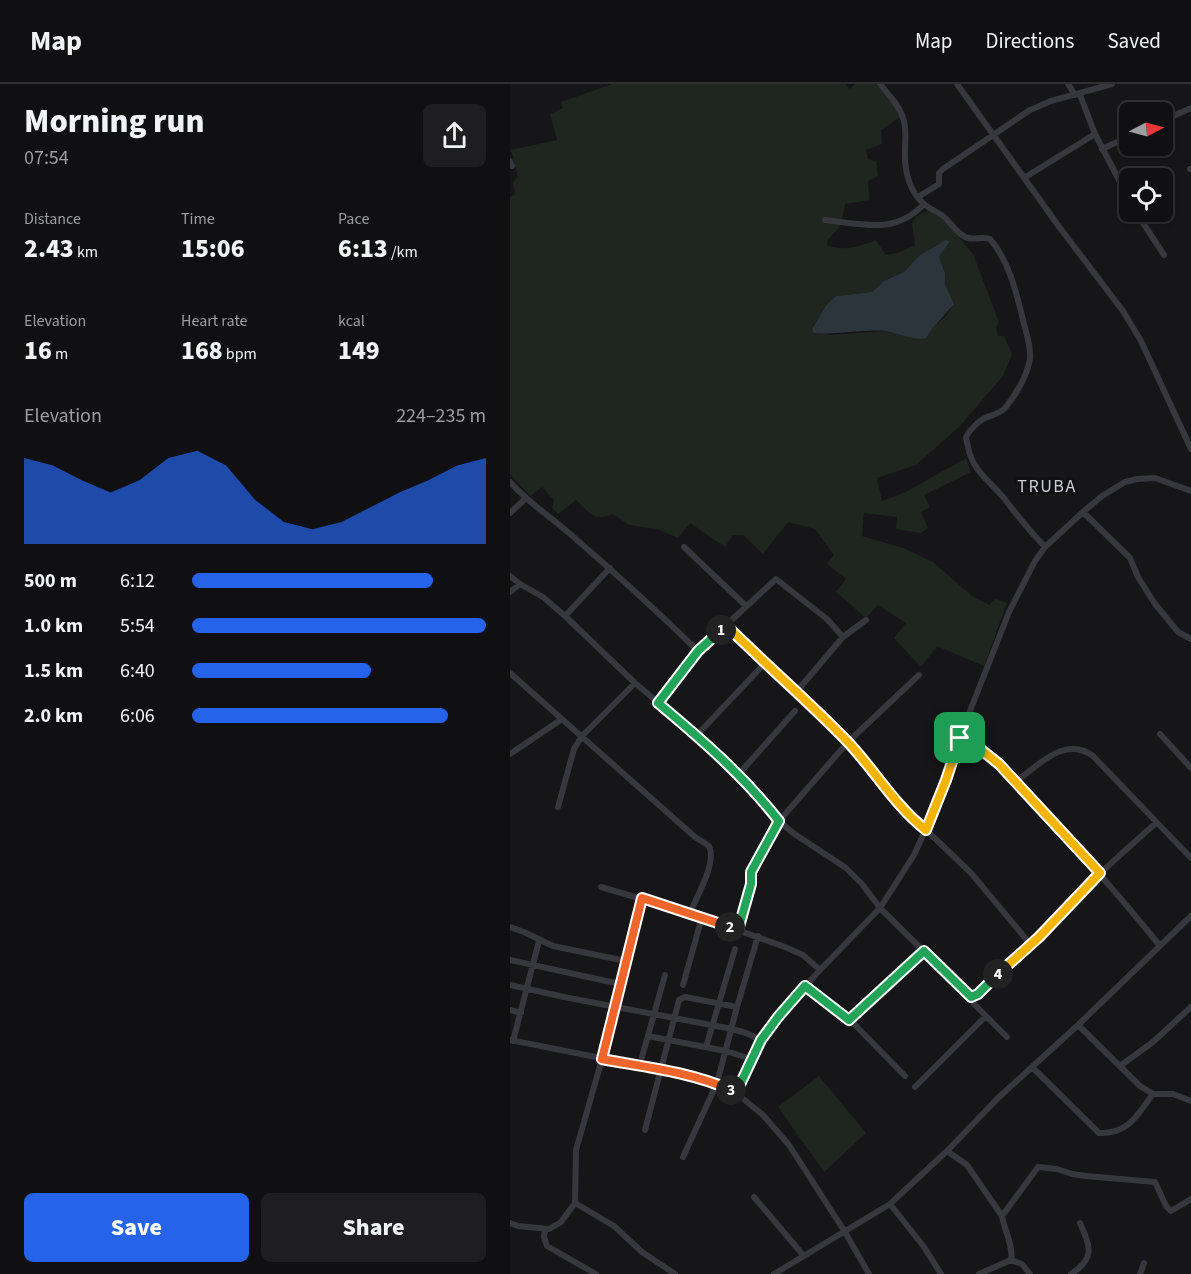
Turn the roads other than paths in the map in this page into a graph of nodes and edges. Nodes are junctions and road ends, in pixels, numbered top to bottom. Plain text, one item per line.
1 (880, 84) edge
2 (957, 84) edge
3 (1068, 84) edge
4 (1112, 84) edge
5 (1077, 95) junction
6 (1191, 108) edge
7 (1173, 116) edge
8 (1095, 134) junction
9 (993, 136) junction
10 (1119, 141) edge
11 (1102, 149) junction
12 (1024, 178) junction
13 (1119, 181) edge
14 (918, 197) junction
15 (924, 204) junction
16 (825, 220) dead end
17 (1143, 222) edge
18 (1164, 255) dead end
19 (1191, 449) edge
20 (510, 482) edge
21 (1191, 491) edge
22 (525, 499) junction
23 (1083, 512) junction
24 (510, 513) edge
25 (684, 547) dead end
26 (1046, 547) junction
27 (610, 568) junction
28 (510, 576) edge
29 (520, 584) junction
30 (510, 592) edge
31 (746, 606) junction
32 (565, 616) junction
33 (866, 620) dead end
34 (726, 625) junction
35 (843, 637) junction
36 (1191, 639) edge
37 (698, 651) junction
38 (765, 663) junction
39 (510, 673) edge
40 (919, 675) dead end
41 (635, 682) junction
42 (797, 692) junction
43 (658, 703) junction
44 (795, 711) dead end
45 (562, 719) junction
46 (1160, 734) dead end
47 (697, 735) junction
48 (582, 736) junction
49 (960, 738) junction
50 (848, 742) junction
51 (510, 754) edge
52 (1191, 768) edge
53 (738, 775) junction
54 (1015, 782) junction
55 (558, 807) dead end
56 (779, 821) junction
57 (1156, 823) junction
58 (926, 830) junction
59 (1191, 858) edge
60 (1100, 873) junction
61 (601, 887) dead end
62 (642, 898) junction
63 (880, 908) junction
64 (690, 913) junction
65 (1191, 915) edge
66 (702, 917) junction
67 (510, 927) edge
68 (738, 930) junction
69 (758, 936) junction
70 (539, 941) junction
71 (1031, 945) junction
72 (1160, 946) junction
73 (735, 949) dead end
74 (924, 951) junction
75 (510, 960) edge
76 (626, 961) junction
77 (533, 965) junction
78 (820, 970) junction
79 (665, 975) dead end
80 (510, 984) edge
81 (620, 984) junction
82 (683, 985) dead end
83 (805, 986) junction
84 (527, 989) junction
85 (969, 996) junction
86 (718, 1004) junction
87 (615, 1006) junction
88 (737, 1007) junction
89 (1191, 1007) edge
90 (510, 1010) edge
91 (521, 1012) junction
92 (654, 1015) junction
93 (986, 1016) junction
94 (674, 1019) junction
95 (849, 1020) junction
96 (1078, 1025) junction
97 (712, 1026) junction
98 (732, 1029) junction
99 (648, 1036) junction
100 (1007, 1037) dead end
101 (512, 1040) edge
102 (669, 1040) junction
103 (761, 1040) junction
104 (706, 1047) junction
105 (726, 1051) junction
106 (642, 1057) dead end
107 (602, 1059) junction
108 (751, 1059) junction
109 (1120, 1066) junction
110 (1032, 1067) junction
111 (661, 1070) junction
112 (905, 1076) dead end
113 (717, 1083) junction
114 (915, 1087) dead end
115 (736, 1093) junction
116 (1153, 1094) junction
117 (1191, 1101) edge
118 (645, 1130) dead end
119 (947, 1151) junction
120 (683, 1157) dead end
121 (754, 1197) dead end
122 (1191, 1199) edge
123 (574, 1203) junction
124 (890, 1204) junction
125 (1002, 1216) junction
126 (510, 1223) edge
127 (1080, 1223) dead end
128 (545, 1229) junction
129 (845, 1232) junction
130 (803, 1255) junction
131 (1011, 1260) junction
132 (1144, 1263) dead end
133 (783, 1267) junction
134 (596, 1274) edge
135 (675, 1274) edge
136 (774, 1274) edge
137 (787, 1274) edge
138 (869, 1274) edge
139 (941, 1274) edge
140 (979, 1274) edge
141 (1030, 1274) edge
142 (1071, 1274) edge
143 (1140, 1274) edge

1 - 14 street
2 - 9 street
3 - 5 street
4 - 5 street
5 - 8 street
5 - 9 street
6 - 7 street
8 - 11 street
8 - 12 street
9 - 12 street
9 - 14 street
10 - 11 street
11 - 13 street
12 - 19 street
14 - 15 street
15 - 16 street
15 - 26 street
17 - 18 street
20 - 22 street
21 - 23 street
22 - 24 street
22 - 27 street
23 - 26 street
23 - 36 street
25 - 31 street
26 - 49 street
27 - 32 street
27 - 37 street
28 - 29 street
29 - 30 street
29 - 32 street
31 - 34 street
31 - 35 street
32 - 41 street
33 - 35 street
34 - 37 street
34 - 38 street
35 - 42 street
37 - 43 street
38 - 42 street
38 - 47 street
39 - 45 street
40 - 50 street
41 - 43 street
41 - 48 street
42 - 50 street
43 - 47 street
44 - 53 street
45 - 48 street
45 - 51 street
46 - 52 street
47 - 53 street
48 - 55 street
48 - 64 street
49 - 54 street
49 - 58 street
50 - 56 street
50 - 58 street
53 - 56 street
54 - 57 street
54 - 60 street
56 - 63 street
56 - 68 street
57 - 59 street
57 - 60 street
58 - 63 street
58 - 71 street
60 - 71 street
60 - 72 street
61 - 62 street
62 - 64 street
62 - 76 street
63 - 74 street
63 - 78 street
64 - 66 street
65 - 72 street
66 - 68 street
66 - 82 street
67 - 70 street
68 - 69 street
69 - 78 street
69 - 88 street
70 - 76 street
70 - 77 street
71 - 85 street
72 - 96 street
73 - 86 street
74 - 85 street
74 - 95 street
75 - 77 street
76 - 81 street
77 - 81 street
77 - 84 street
78 - 83 street
79 - 92 street
80 - 84 street
81 - 87 street
83 - 95 street
83 - 103 street
84 - 87 street
84 - 91 street
85 - 93 street
86 - 88 street
86 - 94 street
86 - 97 street
87 - 92 street
87 - 107 street
88 - 98 street
89 - 109 street
90 - 91 street
91 - 101 street
92 - 94 street
92 - 99 street
93 - 100 street
93 - 114 street
94 - 97 street
94 - 102 street
95 - 112 street
96 - 109 street
96 - 110 street
97 - 98 street
97 - 104 street
98 - 103 street
98 - 105 street
99 - 102 street
99 - 106 street
101 - 107 street
102 - 104 street
102 - 111 street
103 - 108 street
104 - 105 street
105 - 108 street
105 - 113 street
107 - 111 street
107 - 123 street
108 - 115 street
109 - 116 street
110 - 116 street
110 - 119 street
111 - 113 street
111 - 118 street
113 - 115 street
113 - 120 street
115 - 129 street
116 - 117 street
119 - 124 street
119 - 125 street
121 - 130 street
122 - 125 street
123 - 128 street
123 - 135 street
124 - 129 street
124 - 139 street
125 - 131 street
126 - 128 street
127 - 142 street
128 - 134 street
129 - 130 street
129 - 138 street
130 - 133 street
131 - 140 street
131 - 141 street
132 - 143 street
133 - 136 street
133 - 137 street

